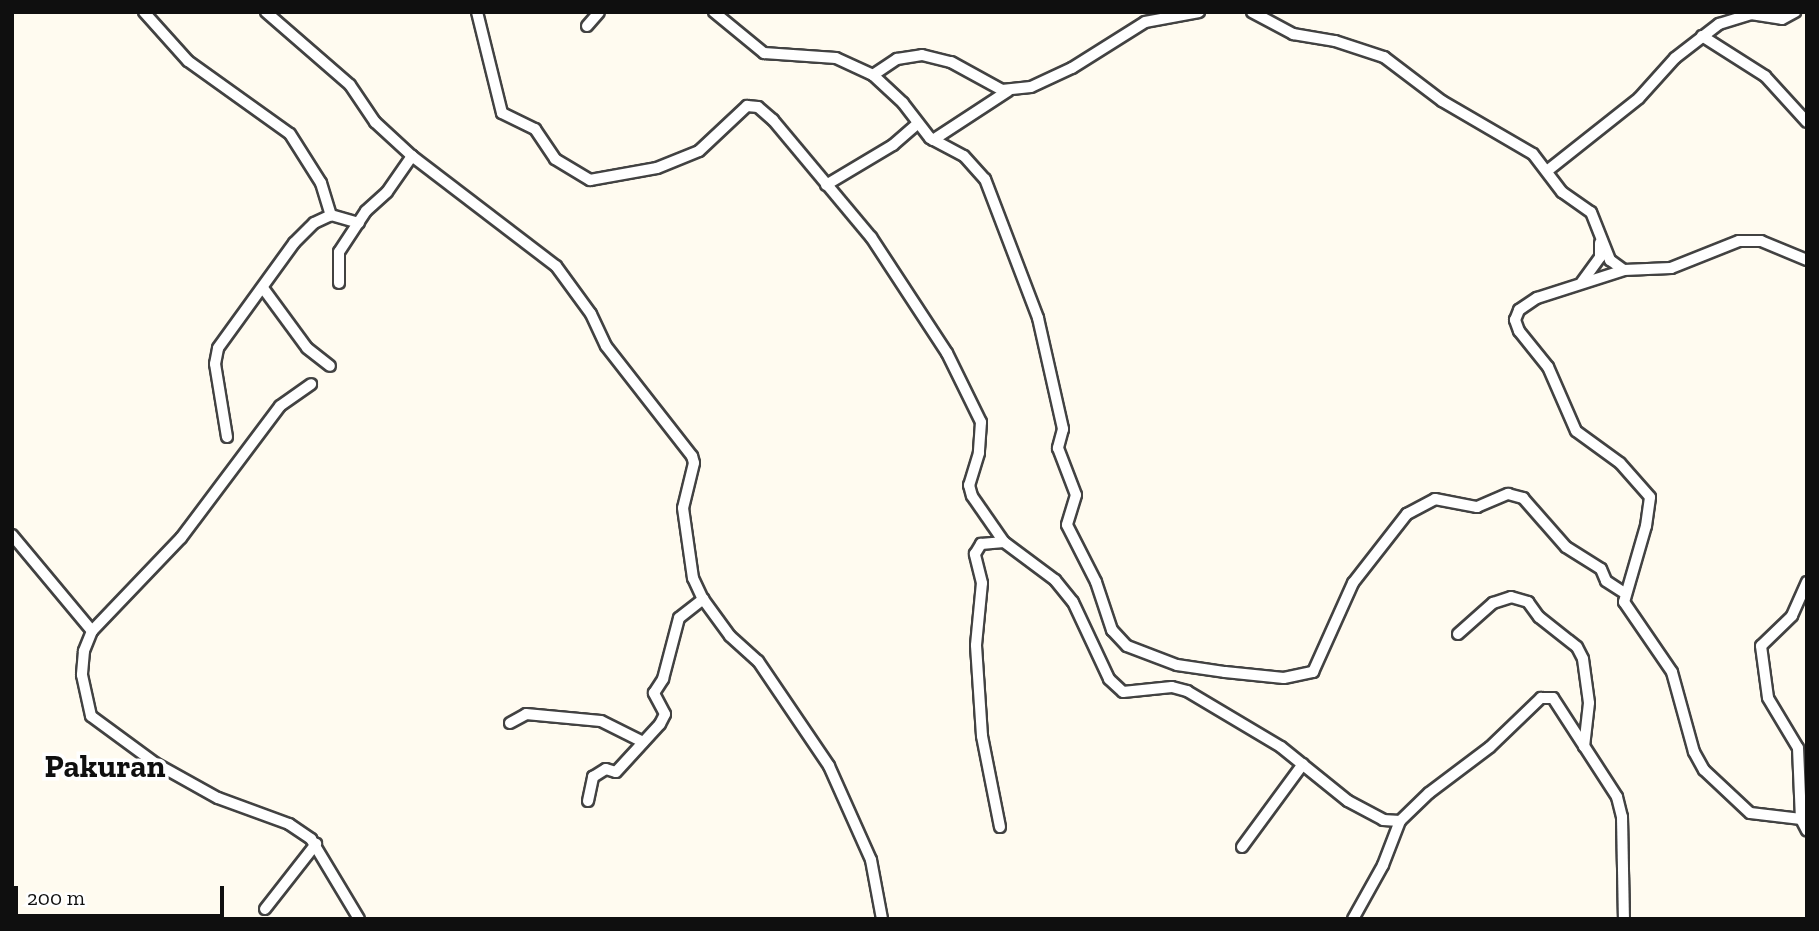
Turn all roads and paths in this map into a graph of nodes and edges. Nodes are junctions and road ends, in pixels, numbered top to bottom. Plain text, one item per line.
1 (144, 12) edge
2 (266, 12) edge
3 (477, 12) edge
4 (599, 12) edge
5 (714, 12) edge
6 (1199, 12) edge
7 (1252, 12) edge
8 (1795, 12) edge
9 (1750, 13) edge
10 (587, 26) dead end
11 (1702, 36) junction
12 (873, 75) junction
13 (1008, 91) junction
14 (1807, 122) edge
15 (917, 124) junction
16 (933, 140) junction
17 (412, 156) junction
18 (1548, 172) junction
19 (826, 185) junction
20 (331, 215) junction
21 (359, 223) junction
22 (1599, 233) junction
23 (1807, 260) edge
24 (1624, 270) junction
25 (1583, 282) junction
26 (339, 283) dead end
27 (263, 288) junction
28 (330, 366) dead end
29 (311, 384) dead end
30 (226, 437) dead end
31 (12, 535) edge
32 (1004, 542) junction
33 (1807, 582) edge
34 (1623, 592) junction
35 (703, 599) junction
36 (92, 631) junction
37 (1458, 634) dead end
38 (1177, 665) junction
39 (1172, 687) junction
40 (510, 723) dead end
41 (643, 742) junction
42 (1583, 750) junction
43 (1303, 764) junction
44 (588, 801) dead end
45 (1801, 819) junction
46 (1400, 821) junction
47 (1000, 827) dead end
48 (1807, 831) edge
49 (316, 844) junction
50 (1242, 847) dead end
51 (265, 909) dead end
52 (359, 919) edge
53 (882, 919) edge
54 (1353, 919) edge
55 (1624, 919) edge

1 - 20 street
2 - 17 street
3 - 19 street
4 - 10 street
5 - 12 street
6 - 13 street
7 - 18 street
8 - 9 street
9 - 11 street
11 - 14 street
11 - 18 street
12 - 13 street
12 - 15 street
13 - 16 street
15 - 16 street
15 - 19 street
16 - 38 street
17 - 21 street
17 - 35 street
18 - 22 street
19 - 32 street
20 - 21 street
20 - 27 street
21 - 26 street
22 - 24 street
22 - 25 street
23 - 24 street
24 - 25 street
25 - 34 street
27 - 28 street
27 - 30 street
29 - 36 street
31 - 36 street
32 - 39 street
32 - 47 street
33 - 45 street
34 - 38 street
34 - 45 street
35 - 41 street
35 - 53 street
36 - 49 street
37 - 42 street
38 - 39 street
39 - 43 street
40 - 41 street
41 - 44 street
42 - 46 street
42 - 55 street
43 - 46 street
43 - 50 street
45 - 48 street
46 - 54 street
49 - 51 street
49 - 52 street

